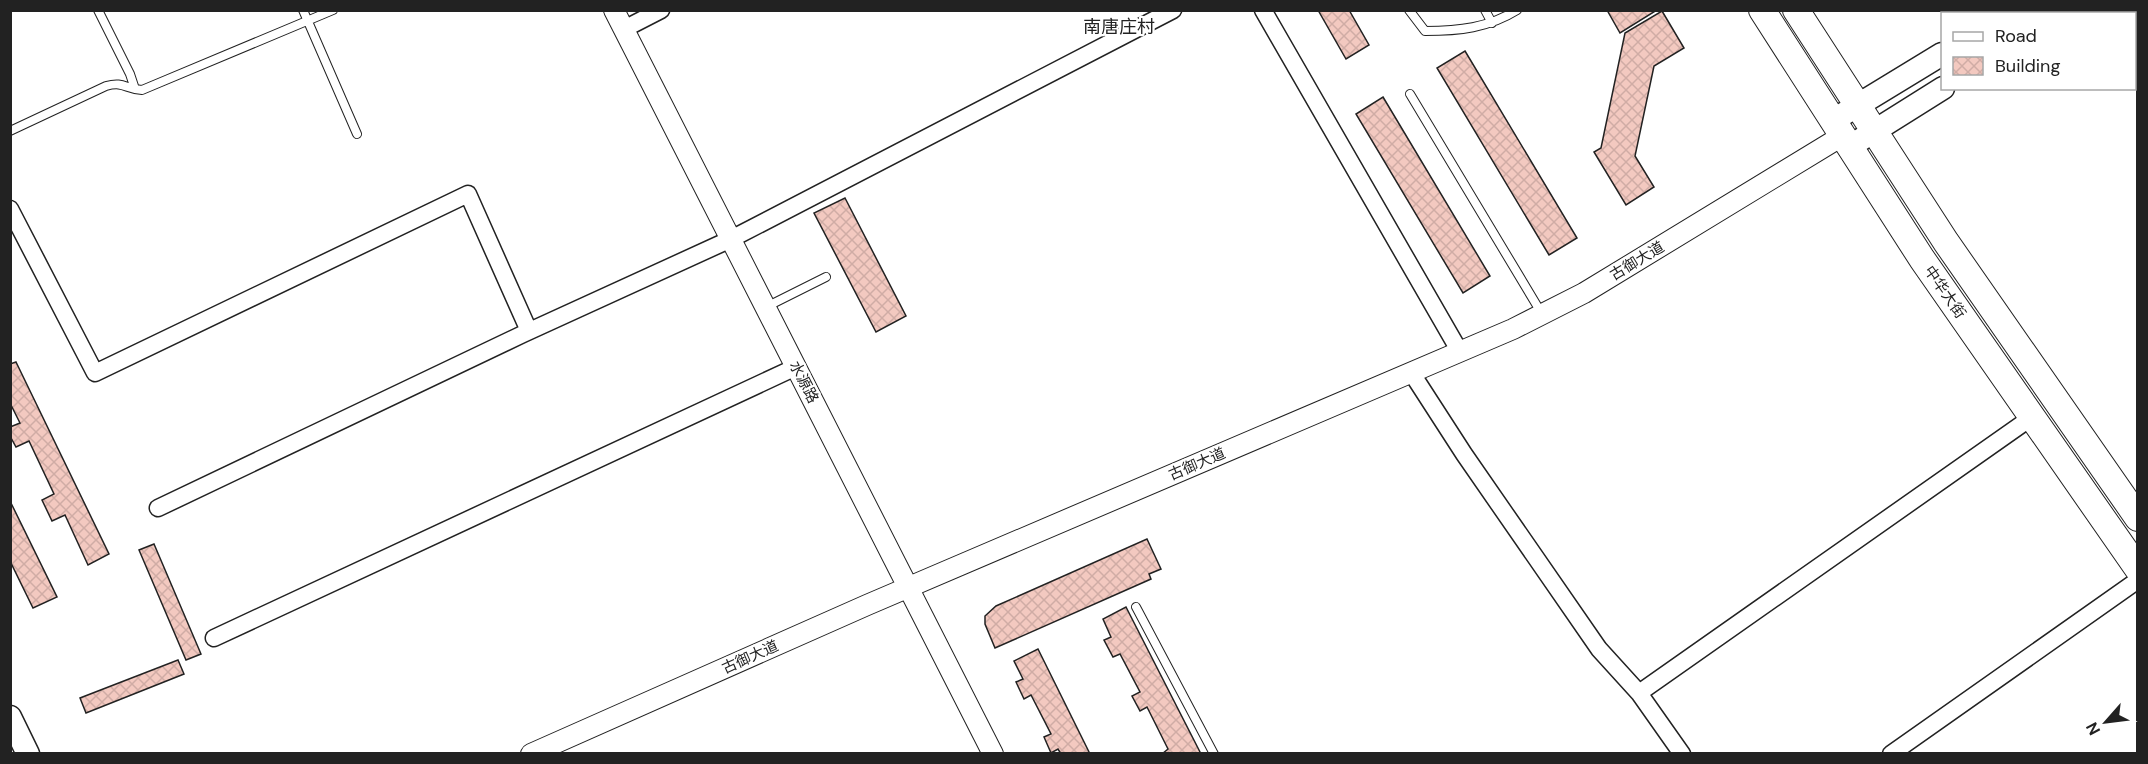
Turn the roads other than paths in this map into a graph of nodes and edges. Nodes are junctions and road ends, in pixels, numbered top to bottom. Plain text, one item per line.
1 (98, 10) edge
2 (303, 10) edge
3 (333, 10) edge
4 (614, 10) edge
5 (661, 10) edge
6 (1173, 10) edge
7 (1263, 10) edge
8 (1409, 10) edge
9 (1485, 10) edge
10 (1517, 10) edge
11 (1762, 10) edge
12 (1796, 10) edge
13 (308, 21) junction
14 (1492, 23) junction
15 (624, 29) junction
16 (1941, 55) edge
17 (135, 89) junction
18 (1941, 89) edge
19 (1410, 94) dead end
20 (1857, 106) junction
21 (10, 131) edge
22 (1873, 132) junction
23 (357, 134) dead end
24 (1841, 135) junction
25 (10, 208) edge
26 (730, 239) junction
27 (826, 277) dead end
28 (766, 308) junction
29 (1543, 314) junction
30 (529, 331) junction
31 (1460, 352) junction
32 (796, 366) junction
33 (1412, 372) junction
34 (2032, 417) junction
35 (158, 508) dead end
36 (2138, 518) edge
37 (2138, 568) edge
38 (2138, 580) edge
39 (908, 588) junction
40 (1136, 607) dead end
41 (214, 638) dead end
42 (1639, 693) junction
43 (10, 717) edge
44 (28, 753) edge
45 (531, 753) edge
46 (993, 753) edge
47 (1214, 753) edge
48 (1682, 753) edge
49 (1891, 753) edge

1 - 17 lane
2 - 13 lane
3 - 13 lane
4 - 15 street, 水源路
5 - 15 street
6 - 26 street
7 - 31 street
8 - 14 lane
9 - 14 lane
10 - 14 lane
11 - 24 main road, 中华大街
12 - 20 main road, 中华大街
13 - 17 lane
13 - 23 lane
15 - 26 street, 水源路
16 - 20 main road, 古御大道
17 - 21 lane
18 - 22 main road, 古御大道
19 - 29 lane
20 - 22 main road, 中华大街
20 - 24 main road, 古御大道
22 - 24 main road, 古御大道
22 - 36 main road, 中华大街
24 - 29 street, 古御大道
24 - 34 main road, 中华大街
25 - 30 street
26 - 28 street, 水源路
26 - 30 street
27 - 28 lane
28 - 32 street, 水源路
29 - 31 street, 古御大道
30 - 35 street
31 - 33 street, 古御大道
32 - 39 street, 水源路
32 - 41 street
33 - 39 street, 古御大道
33 - 42 street
34 - 37 main road, 中华大街
34 - 42 street
38 - 49 street
39 - 45 street, 古御大道
39 - 46 street, 水源路
40 - 47 lane
42 - 48 street
43 - 44 main road

